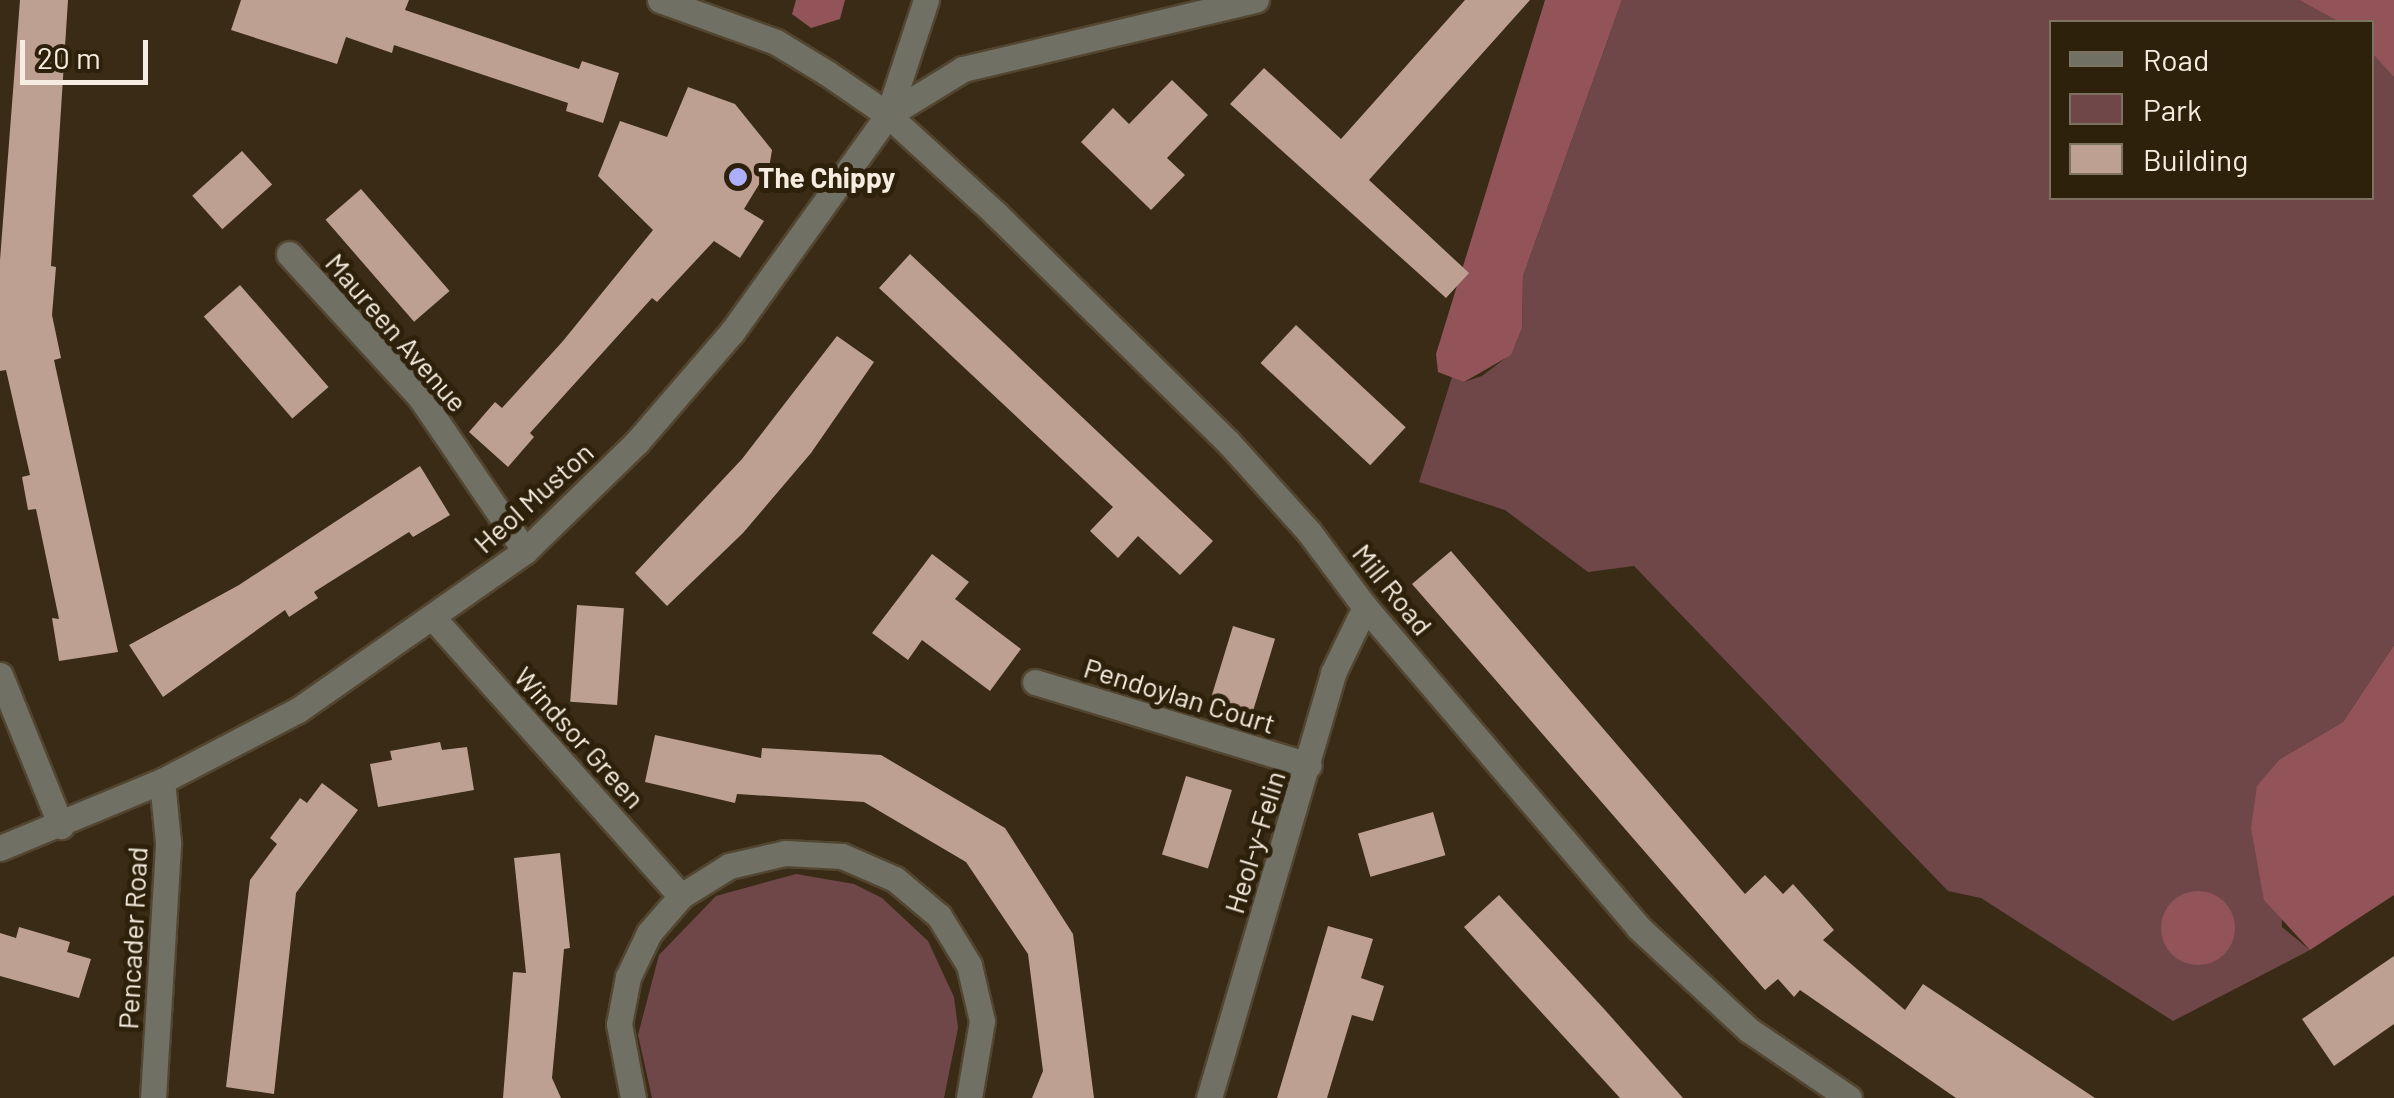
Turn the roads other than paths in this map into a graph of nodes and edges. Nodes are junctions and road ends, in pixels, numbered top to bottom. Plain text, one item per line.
1 (660, 0) edge
2 (926, 0) edge
3 (1256, 0) edge
4 (888, 115) junction
5 (289, 254) dead end
6 (525, 550) junction
7 (1365, 607) junction
8 (434, 618) junction
9 (0, 674) edge
10 (1035, 682) dead end
11 (1309, 765) junction
12 (162, 780) junction
13 (61, 826) junction
14 (0, 848) edge
15 (681, 896) junction
16 (153, 1098) edge
17 (633, 1098) edge
18 (969, 1098) edge
19 (1209, 1098) edge
20 (1849, 1098) edge

1 - 4 street, Mill Road
2 - 4 street, Heol Muston
3 - 4 street
4 - 6 street, Heol Muston
4 - 7 street, Mill Road
5 - 6 street, Maureen Avenue
6 - 8 street, Heol Muston
7 - 11 street, Heol-y-Felin
7 - 20 street, Mill Road
8 - 12 street, Heol Muston
8 - 15 street, Windsor Green
9 - 13 street
10 - 11 street, Pendoylan Court
11 - 19 street, Heol-y-Felin
12 - 13 street, Heol Muston
12 - 16 street, Pencader Road
13 - 14 street, Heol Muston
15 - 17 street
15 - 18 street

